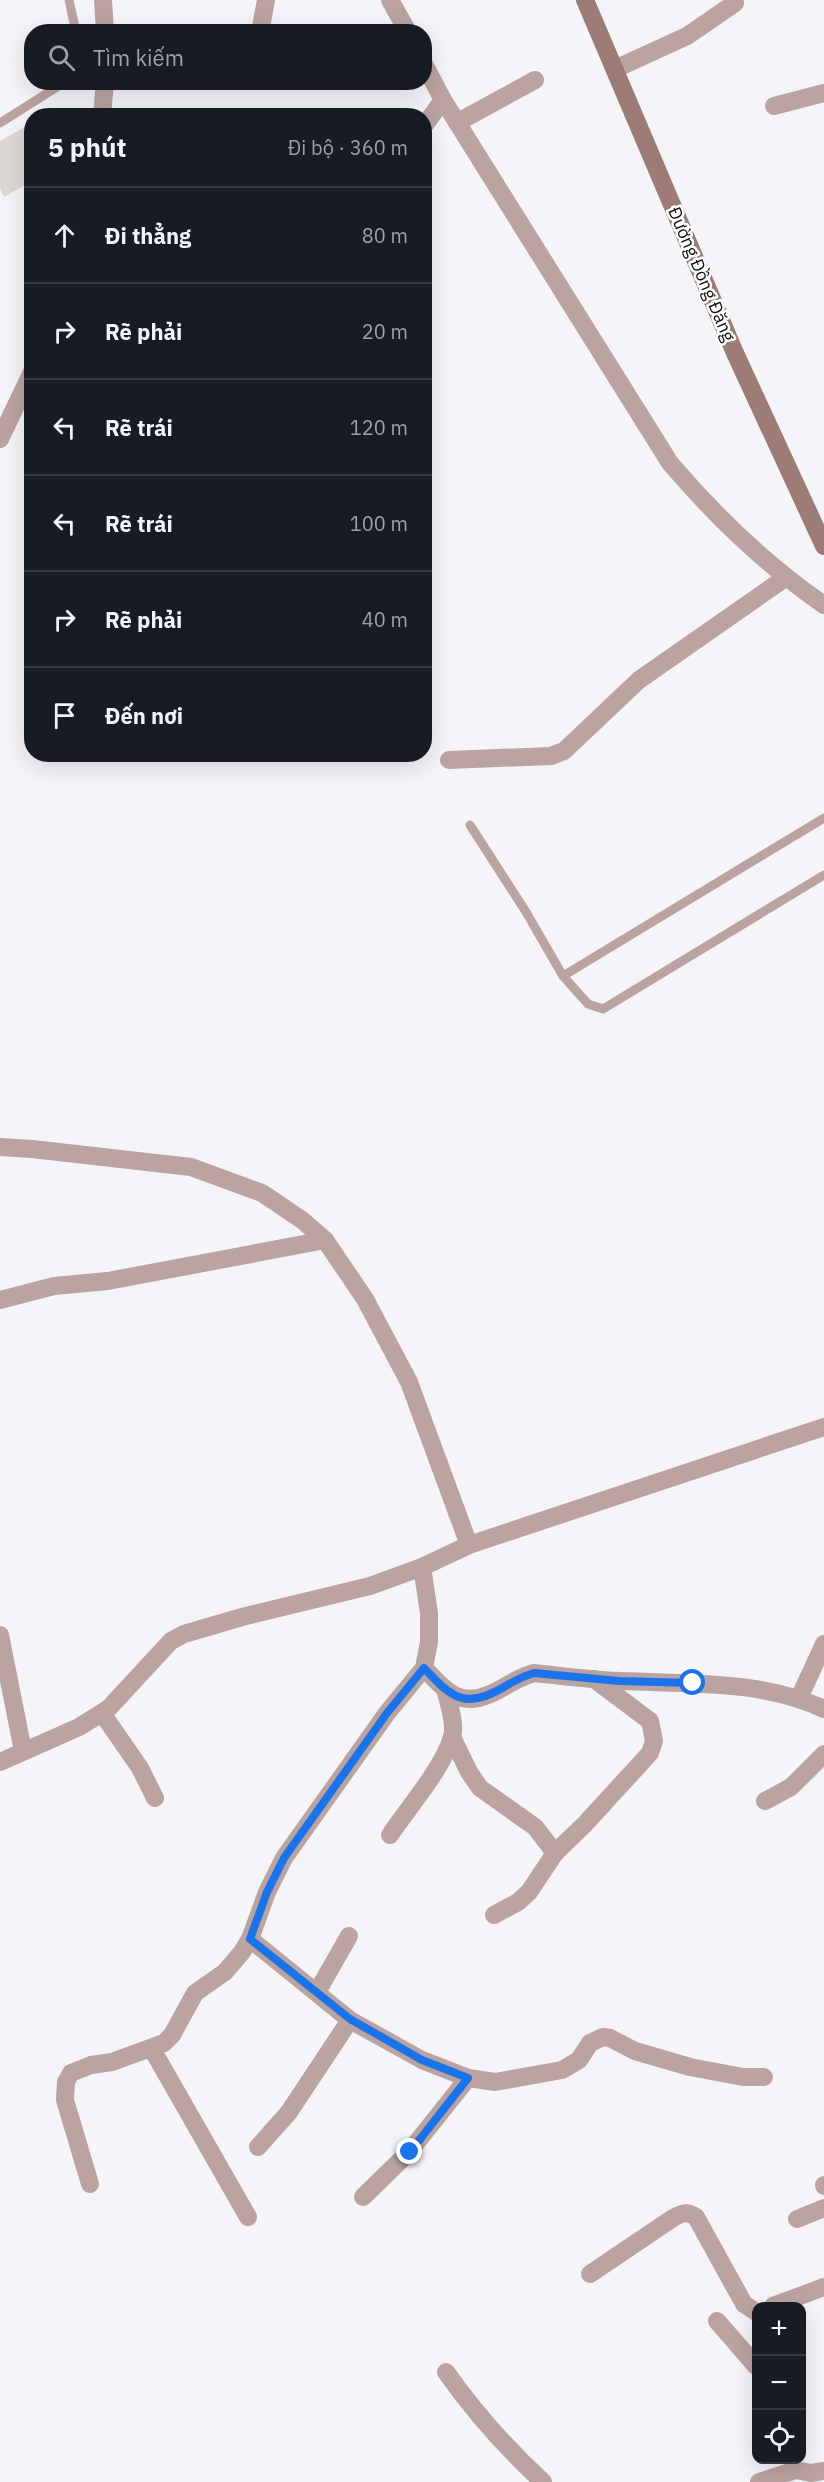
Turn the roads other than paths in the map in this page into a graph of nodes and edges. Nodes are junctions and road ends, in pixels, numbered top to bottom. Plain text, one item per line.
1 (69, 0) edge
2 (103, 0) edge
3 (266, 0) edge
4 (390, 0) edge
5 (585, 0) edge
6 (735, 3) dead end
7 (74, 24) edge
8 (104, 24) edge
9 (262, 24) edge
10 (404, 24) edge
11 (615, 69) junction
12 (432, 79) edge
13 (535, 80) dead end
14 (52, 90) edge
15 (104, 90) edge
16 (824, 93) edge
17 (443, 100) junction
18 (774, 106) dead end
19 (103, 108) edge
20 (432, 115) edge
21 (458, 122) junction
22 (0, 123) edge
23 (24, 393) edge
24 (0, 439) edge
25 (824, 546) edge
26 (785, 578) junction
27 (824, 605) edge
28 (448, 760) dead end
29 (824, 818) edge
30 (470, 825) dead end
31 (824, 875) edge
32 (563, 976) junction
33 (0, 1148) edge
34 (326, 1240) junction
35 (0, 1300) edge
36 (824, 1427) edge
37 (470, 1545) junction
38 (422, 1567) junction
39 (0, 1635) edge
40 (824, 1644) edge
41 (424, 1668) junction
42 (594, 1679) junction
43 (446, 1692) junction
44 (799, 1698) junction
45 (824, 1709) edge
46 (102, 1713) junction
47 (452, 1737) junction
48 (23, 1751) junction
49 (824, 1754) edge
50 (0, 1762) edge
51 (155, 1798) dead end
52 (765, 1801) dead end
53 (390, 1835) dead end
54 (555, 1853) junction
55 (494, 1915) dead end
56 (349, 1936) dead end
57 (250, 1939) junction
58 (317, 1992) junction
59 (350, 2019) junction
60 (152, 2049) junction
61 (764, 2077) dead end
62 (468, 2078) junction
63 (258, 2147) dead end
64 (90, 2184) dead end
65 (363, 2198) dead end
66 (824, 2208) edge
67 (248, 2217) dead end
68 (797, 2219) dead end
69 (590, 2274) dead end
70 (824, 2287) edge
71 (786, 2302) edge
72 (752, 2309) edge
73 (717, 2321) dead end
74 (752, 2361) edge
75 (446, 2372) dead end
76 (802, 2465) edge
77 (824, 2471) edge
78 (543, 2482) edge
79 (759, 2482) edge

1 - 7 lane
2 - 8 street
3 - 9 street
4 - 10 street
5 - 11 main road, Đường Đồng Đăng
6 - 11 street
11 - 25 main road, Đường Đồng Đăng
12 - 17 street
13 - 21 street
14 - 22 lane
15 - 19 street
16 - 18 street
17 - 20 street
17 - 21 street
21 - 26 street
23 - 24 street
26 - 27 street
26 - 28 street
29 - 32 lane
30 - 32 lane
31 - 32 lane
33 - 34 street
34 - 35 street
34 - 37 street
36 - 37 street
37 - 38 street
38 - 41 street
38 - 46 street
39 - 48 street
40 - 44 street
41 - 43 street
41 - 57 street
42 - 43 street
42 - 44 street
42 - 54 street
43 - 47 street
44 - 45 street
46 - 48 street
46 - 51 street
47 - 53 street
47 - 54 street
48 - 50 street
49 - 52 street
54 - 55 street
56 - 58 street
57 - 58 street
57 - 60 street
58 - 59 street
59 - 62 street
59 - 63 street
60 - 64 street
60 - 67 street
61 - 62 street
62 - 65 street
66 - 68 street
69 - 72 street
70 - 71 street
73 - 74 street
75 - 78 street
76 - 77 street
76 - 79 street

